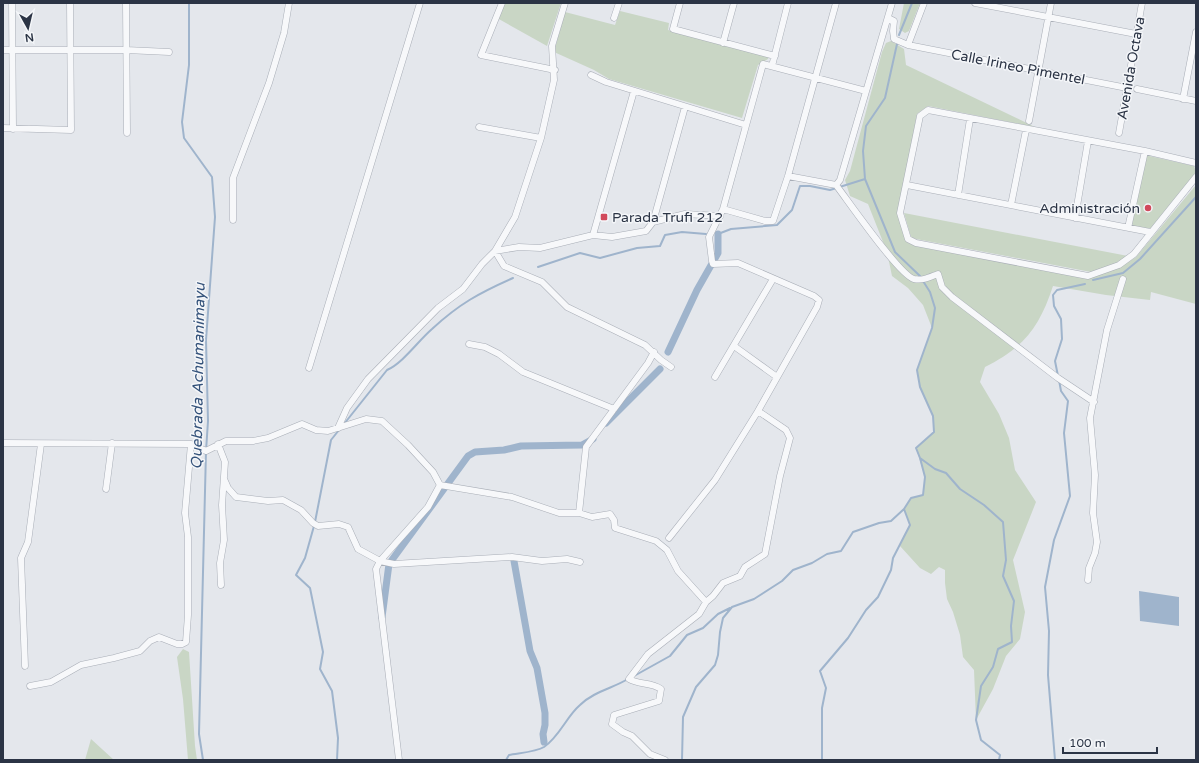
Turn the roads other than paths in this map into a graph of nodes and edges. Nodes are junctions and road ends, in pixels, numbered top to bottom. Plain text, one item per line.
1 (12, 3) edge
2 (70, 3) edge
3 (126, 3) edge
4 (289, 3) edge
5 (420, 3) edge
6 (502, 3) edge
7 (565, 3) edge
8 (619, 3) edge
9 (680, 3) edge
10 (734, 3) edge
11 (788, 3) edge
12 (836, 3) edge
13 (892, 3) edge
14 (924, 3) edge
15 (975, 3) edge
16 (1052, 3) edge
17 (1142, 3) edge
18 (1049, 17) junction
19 (614, 18) dead end
20 (888, 18) junction
21 (1196, 32) edge
22 (1136, 34) junction
23 (723, 43) junction
24 (908, 45) junction
25 (1195, 45) edge
26 (3, 50) edge
27 (14, 50) junction
28 (70, 50) junction
29 (126, 50) junction
30 (169, 52) dead end
31 (774, 56) junction
32 (772, 66) junction
33 (554, 70) junction
34 (1038, 71) junction
35 (591, 75) dead end
36 (816, 78) junction
37 (1127, 88) junction
38 (1137, 89) dead end
39 (634, 91) junction
40 (866, 91) junction
41 (1183, 99) junction
42 (1196, 101) edge
43 (685, 107) junction
44 (970, 119) junction
45 (1029, 120) dead end
46 (746, 124) junction
47 (479, 127) dead end
48 (3, 128) edge
49 (13, 129) junction
50 (1026, 130) junction
51 (127, 133) dead end
52 (1119, 133) dead end
53 (541, 138) junction
54 (1088, 141) junction
55 (1145, 151) junction
56 (1196, 163) edge
57 (788, 176) junction
58 (1196, 177) edge
59 (836, 185) junction
60 (907, 185) junction
61 (958, 195) junction
62 (1011, 205) junction
63 (723, 209) junction
64 (720, 216) junction
65 (1075, 218) junction
66 (233, 220) dead end
67 (653, 222) junction
68 (1128, 228) junction
69 (1150, 232) junction
70 (593, 235) junction
71 (495, 251) junction
72 (773, 279) junction
73 (1123, 279) dead end
74 (469, 344) dead end
75 (734, 346) junction
76 (654, 352) junction
77 (671, 367) dead end
78 (309, 368) dead end
79 (715, 377) dead end
80 (776, 378) junction
81 (1094, 402) junction
82 (614, 409) junction
83 (758, 411) junction
84 (338, 428) junction
85 (3, 443) edge
86 (112, 443) junction
87 (41, 444) junction
88 (191, 444) junction
89 (218, 444) junction
90 (224, 479) junction
91 (440, 485) junction
92 (106, 489) dead end
93 (579, 513) junction
94 (669, 538) dead end
95 (380, 561) junction
96 (580, 562) dead end
97 (1088, 580) dead end
98 (221, 585) dead end
99 (706, 602) junction
100 (25, 666) dead end
101 (30, 686) dead end
102 (400, 760) edge
103 (665, 760) edge

1 - 27 street
2 - 28 street
3 - 29 street
4 - 66 street
5 - 78 street
6 - 33 street
7 - 33 street
8 - 19 street
9 - 23 street
10 - 23 street
11 - 31 street
12 - 36 street
13 - 20 street
14 - 24 street
15 - 18 street
16 - 18 street
17 - 22 street, Avenida Octava
18 - 22 street
18 - 34 street
20 - 24 street
20 - 40 street
21 - 25 street
22 - 37 street, Avenida Octava
23 - 31 street
24 - 34 street, Calle Irineo Pimentel
25 - 41 street
26 - 27 street
27 - 28 street
27 - 49 street
28 - 29 street
28 - 49 street
29 - 30 street
29 - 51 street
31 - 32 street
32 - 36 street
32 - 46 street
33 - 53 street
34 - 37 street, Calle Irineo Pimentel
34 - 45 street
35 - 39 street
36 - 40 street
36 - 57 street
37 - 52 street, Avenida Octava
38 - 41 street
39 - 43 street
39 - 70 street
40 - 59 street
41 - 42 street
43 - 46 street
43 - 67 street
44 - 50 street
44 - 60 street
44 - 61 street
46 - 63 street
47 - 53 street
48 - 49 street
50 - 54 street
50 - 62 street
53 - 71 street
54 - 55 street
54 - 65 street
55 - 56 street
55 - 68 street
57 - 59 street
57 - 63 street
58 - 69 street
59 - 81 street
60 - 61 street
60 - 69 street
61 - 62 street
62 - 65 street
63 - 64 street
64 - 67 street
64 - 72 street
65 - 68 street
67 - 70 street
68 - 69 street
70 - 71 street
71 - 76 street
71 - 84 street
72 - 75 street
72 - 80 street
73 - 81 street
74 - 82 street
75 - 79 street
75 - 80 street
76 - 77 street
76 - 82 street
80 - 83 street
81 - 97 street
82 - 93 street
83 - 94 street
83 - 99 street
84 - 89 street
84 - 91 street
85 - 87 street
86 - 87 street
86 - 88 street
86 - 92 street
87 - 100 street
88 - 89 street
88 - 101 street
89 - 90 street
90 - 95 street
90 - 98 street
91 - 93 street
91 - 95 street
93 - 99 street
95 - 96 street
95 - 102 street
99 - 103 street

